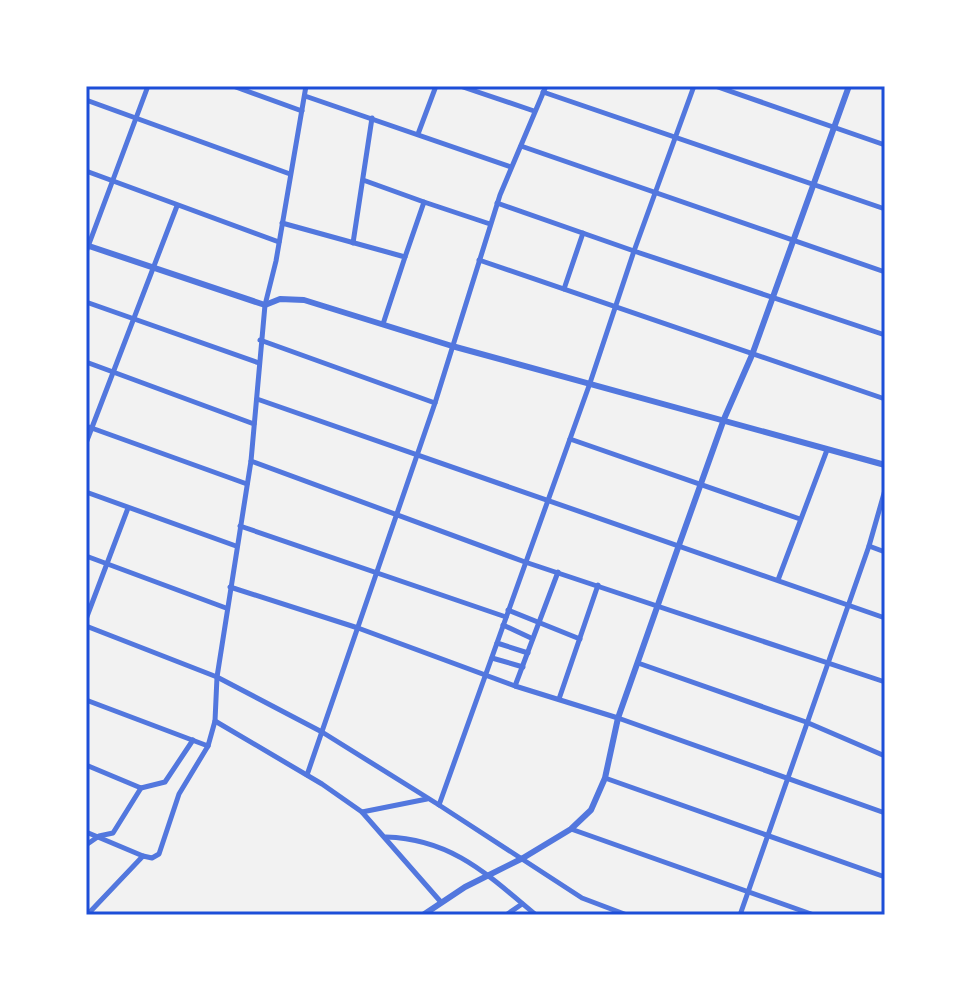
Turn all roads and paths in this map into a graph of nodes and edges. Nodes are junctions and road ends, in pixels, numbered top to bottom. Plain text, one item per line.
1 (148, 86) edge
2 (233, 86) edge
3 (306, 86) edge
4 (436, 86) edge
5 (460, 86) edge
6 (694, 86) edge
7 (715, 86) edge
8 (849, 86) edge
9 (544, 89) edge
10 (305, 96) junction
11 (86, 100) edge
12 (302, 111) junction
13 (534, 111) junction
14 (372, 118) junction
15 (136, 119) junction
16 (834, 127) junction
17 (418, 134) junction
18 (674, 138) junction
19 (885, 145) edge
20 (521, 146) junction
21 (511, 167) junction
22 (86, 171) edge
23 (290, 174) junction
24 (363, 180) junction
25 (113, 182) junction
26 (813, 184) junction
27 (655, 193) junction
28 (424, 202) junction
29 (497, 203) junction
30 (177, 206) junction
31 (885, 209) edge
32 (282, 223) junction
33 (490, 224) junction
34 (583, 233) junction
35 (794, 241) junction
36 (279, 242) junction
37 (353, 243) junction
38 (87, 248) edge
39 (634, 251) junction
40 (405, 257) junction
41 (479, 260) junction
42 (152, 268) junction
43 (885, 272) edge
44 (564, 289) junction
45 (772, 298) junction
46 (86, 302) edge
47 (265, 305) junction
48 (616, 307) junction
49 (134, 318) junction
50 (383, 324) junction
51 (885, 335) edge
52 (260, 340) junction
53 (452, 346) junction
54 (752, 355) junction
55 (86, 362) edge
56 (259, 363) junction
57 (112, 372) junction
58 (590, 383) junction
59 (257, 399) junction
60 (885, 399) edge
61 (435, 403) junction
62 (724, 419) junction
63 (254, 424) junction
64 (89, 428) edge
65 (570, 439) junction
66 (86, 443) edge
67 (827, 450) junction
68 (418, 454) junction
69 (251, 461) junction
70 (885, 465) edge
71 (247, 484) junction
72 (701, 485) junction
73 (885, 490) edge
74 (86, 492) edge
75 (548, 500) junction
76 (128, 508) junction
77 (398, 515) junction
78 (800, 519) junction
79 (240, 526) junction
80 (679, 545) junction
81 (236, 546) junction
82 (869, 546) junction
83 (885, 552) edge
84 (86, 556) edge
85 (525, 562) junction
86 (107, 564) junction
87 (377, 572) junction
88 (558, 572) junction
89 (778, 580) junction
90 (598, 585) junction
91 (230, 587) junction
92 (847, 605) junction
93 (658, 606) junction
94 (226, 608) junction
95 (508, 610) junction
96 (506, 617) junction
97 (885, 618) edge
98 (86, 619) edge
99 (538, 622) junction
100 (503, 625) junction
101 (86, 626) edge
102 (358, 628) junction
103 (532, 639) junction
104 (580, 639) junction
105 (497, 643) junction
106 (528, 653) junction
107 (492, 658) junction
108 (827, 662) junction
109 (638, 663) junction
110 (523, 667) junction
111 (486, 675) junction
112 (217, 677) junction
113 (885, 682) edge
114 (515, 686) junction
115 (559, 699) junction
116 (86, 700) edge
117 (618, 718) junction
118 (215, 721) junction
119 (806, 722) junction
120 (322, 732) junction
121 (193, 740) junction
122 (208, 746) junction
123 (885, 756) edge
124 (86, 765) edge
125 (307, 775) junction
126 (605, 778) junction
127 (786, 778) junction
128 (141, 788) junction
129 (429, 798) junction
130 (439, 805) junction
131 (362, 812) junction
132 (885, 813) edge
133 (571, 829) junction
134 (86, 832) edge
135 (99, 836) junction
136 (767, 836) junction
137 (386, 837) junction
138 (86, 845) edge
139 (143, 856) junction
140 (523, 858) junction
141 (490, 875) junction
142 (885, 877) edge
143 (748, 892) junction
144 (86, 901) edge
145 (440, 901) junction
146 (522, 904) junction
147 (97, 905) junction
148 (87, 915) edge
149 (423, 915) edge
150 (506, 915) edge
151 (536, 915) edge
152 (627, 915) edge
153 (740, 915) edge
154 (814, 915) edge

1 - 15 street
2 - 12 street
3 - 10 street
4 - 17 street
5 - 13 street
6 - 18 street
7 - 16 street
8 - 16 street
9 - 13 street
9 - 18 street
10 - 12 street
10 - 14 street
11 - 15 street
12 - 23 street
13 - 20 street
14 - 17 street
14 - 24 street
15 - 23 street
15 - 25 street
16 - 19 street
16 - 26 street
17 - 21 street
18 - 26 street
18 - 27 street
20 - 21 street
20 - 27 street
21 - 29 street
22 - 25 street
23 - 32 street
24 - 28 street
24 - 37 street
25 - 30 street
25 - 38 street
26 - 31 street
26 - 35 street
27 - 35 street
27 - 39 street
28 - 33 street
28 - 40 street
29 - 33 street
29 - 34 street
30 - 36 street
30 - 42 street
32 - 36 street
32 - 37 street
33 - 41 street
34 - 39 street
34 - 44 street
35 - 43 street
35 - 45 street
36 - 47 street
37 - 40 street
38 - 42 street
39 - 45 street
39 - 48 street
40 - 50 street
41 - 44 street
41 - 53 street
42 - 47 street
42 - 49 street
44 - 48 street
45 - 51 street
45 - 54 street
46 - 49 street
47 - 50 street
47 - 52 street
48 - 54 street
48 - 58 street
49 - 56 street
49 - 57 street
50 - 53 street
52 - 56 street
52 - 61 street
53 - 58 street
53 - 61 street
54 - 60 street
54 - 62 street
55 - 57 street
56 - 59 street
57 - 63 street
57 - 64 street
58 - 62 street
58 - 65 street
59 - 63 street
59 - 68 street
61 - 68 street
62 - 67 street
62 - 72 street
63 - 69 street
64 - 66 street
64 - 71 street
65 - 72 street
65 - 75 street
67 - 70 street
67 - 78 street
68 - 75 street
68 - 77 street
69 - 71 street
69 - 77 street
71 - 79 street
72 - 78 street
72 - 80 street
73 - 82 street
74 - 76 street
75 - 80 street
75 - 85 street
76 - 81 street
76 - 86 street
77 - 85 street
77 - 87 street
78 - 89 street
79 - 81 street
79 - 87 street
80 - 89 street
80 - 93 street
81 - 91 street
82 - 83 street
82 - 92 street
84 - 86 street
85 - 88 street
85 - 95 street
86 - 94 street
86 - 98 street
87 - 96 street
87 - 102 street
88 - 90 street
88 - 99 street
89 - 92 street
90 - 93 street
90 - 104 street
91 - 94 street
91 - 102 street
92 - 97 street
92 - 108 street
93 - 108 street
93 - 109 street
94 - 112 street
95 - 96 street
95 - 99 street
96 - 100 street
99 - 103 street
99 - 104 street
100 - 103 street
100 - 105 street
101 - 112 street
102 - 111 street
102 - 120 street
103 - 106 street
104 - 115 street
105 - 106 street
105 - 107 street
106 - 110 street
107 - 110 street
107 - 111 street
108 - 113 street
108 - 119 street
109 - 117 street
109 - 119 street
110 - 114 street
111 - 114 street
111 - 130 street
112 - 118 street
112 - 120 street
114 - 115 street
115 - 117 street
116 - 121 street
117 - 126 street
117 - 127 street
118 - 122 street
118 - 125 street
119 - 123 street
119 - 127 street
120 - 125 street
120 - 129 street
121 - 122 street
121 - 128 street
122 - 139 street
124 - 128 street
125 - 131 street
126 - 133 street
126 - 136 street
127 - 132 street
127 - 136 street
128 - 135 street
129 - 130 street
129 - 131 street
130 - 140 street
131 - 137 street
133 - 140 street
133 - 143 street
134 - 135 street
135 - 138 street
135 - 139 street
136 - 142 street
136 - 143 street
137 - 141 street
137 - 145 street
139 - 147 street
140 - 141 street
140 - 152 street
141 - 145 street
141 - 146 street
143 - 153 street
143 - 154 street
144 - 147 street
145 - 149 street
146 - 150 street
146 - 151 street
147 - 148 street

